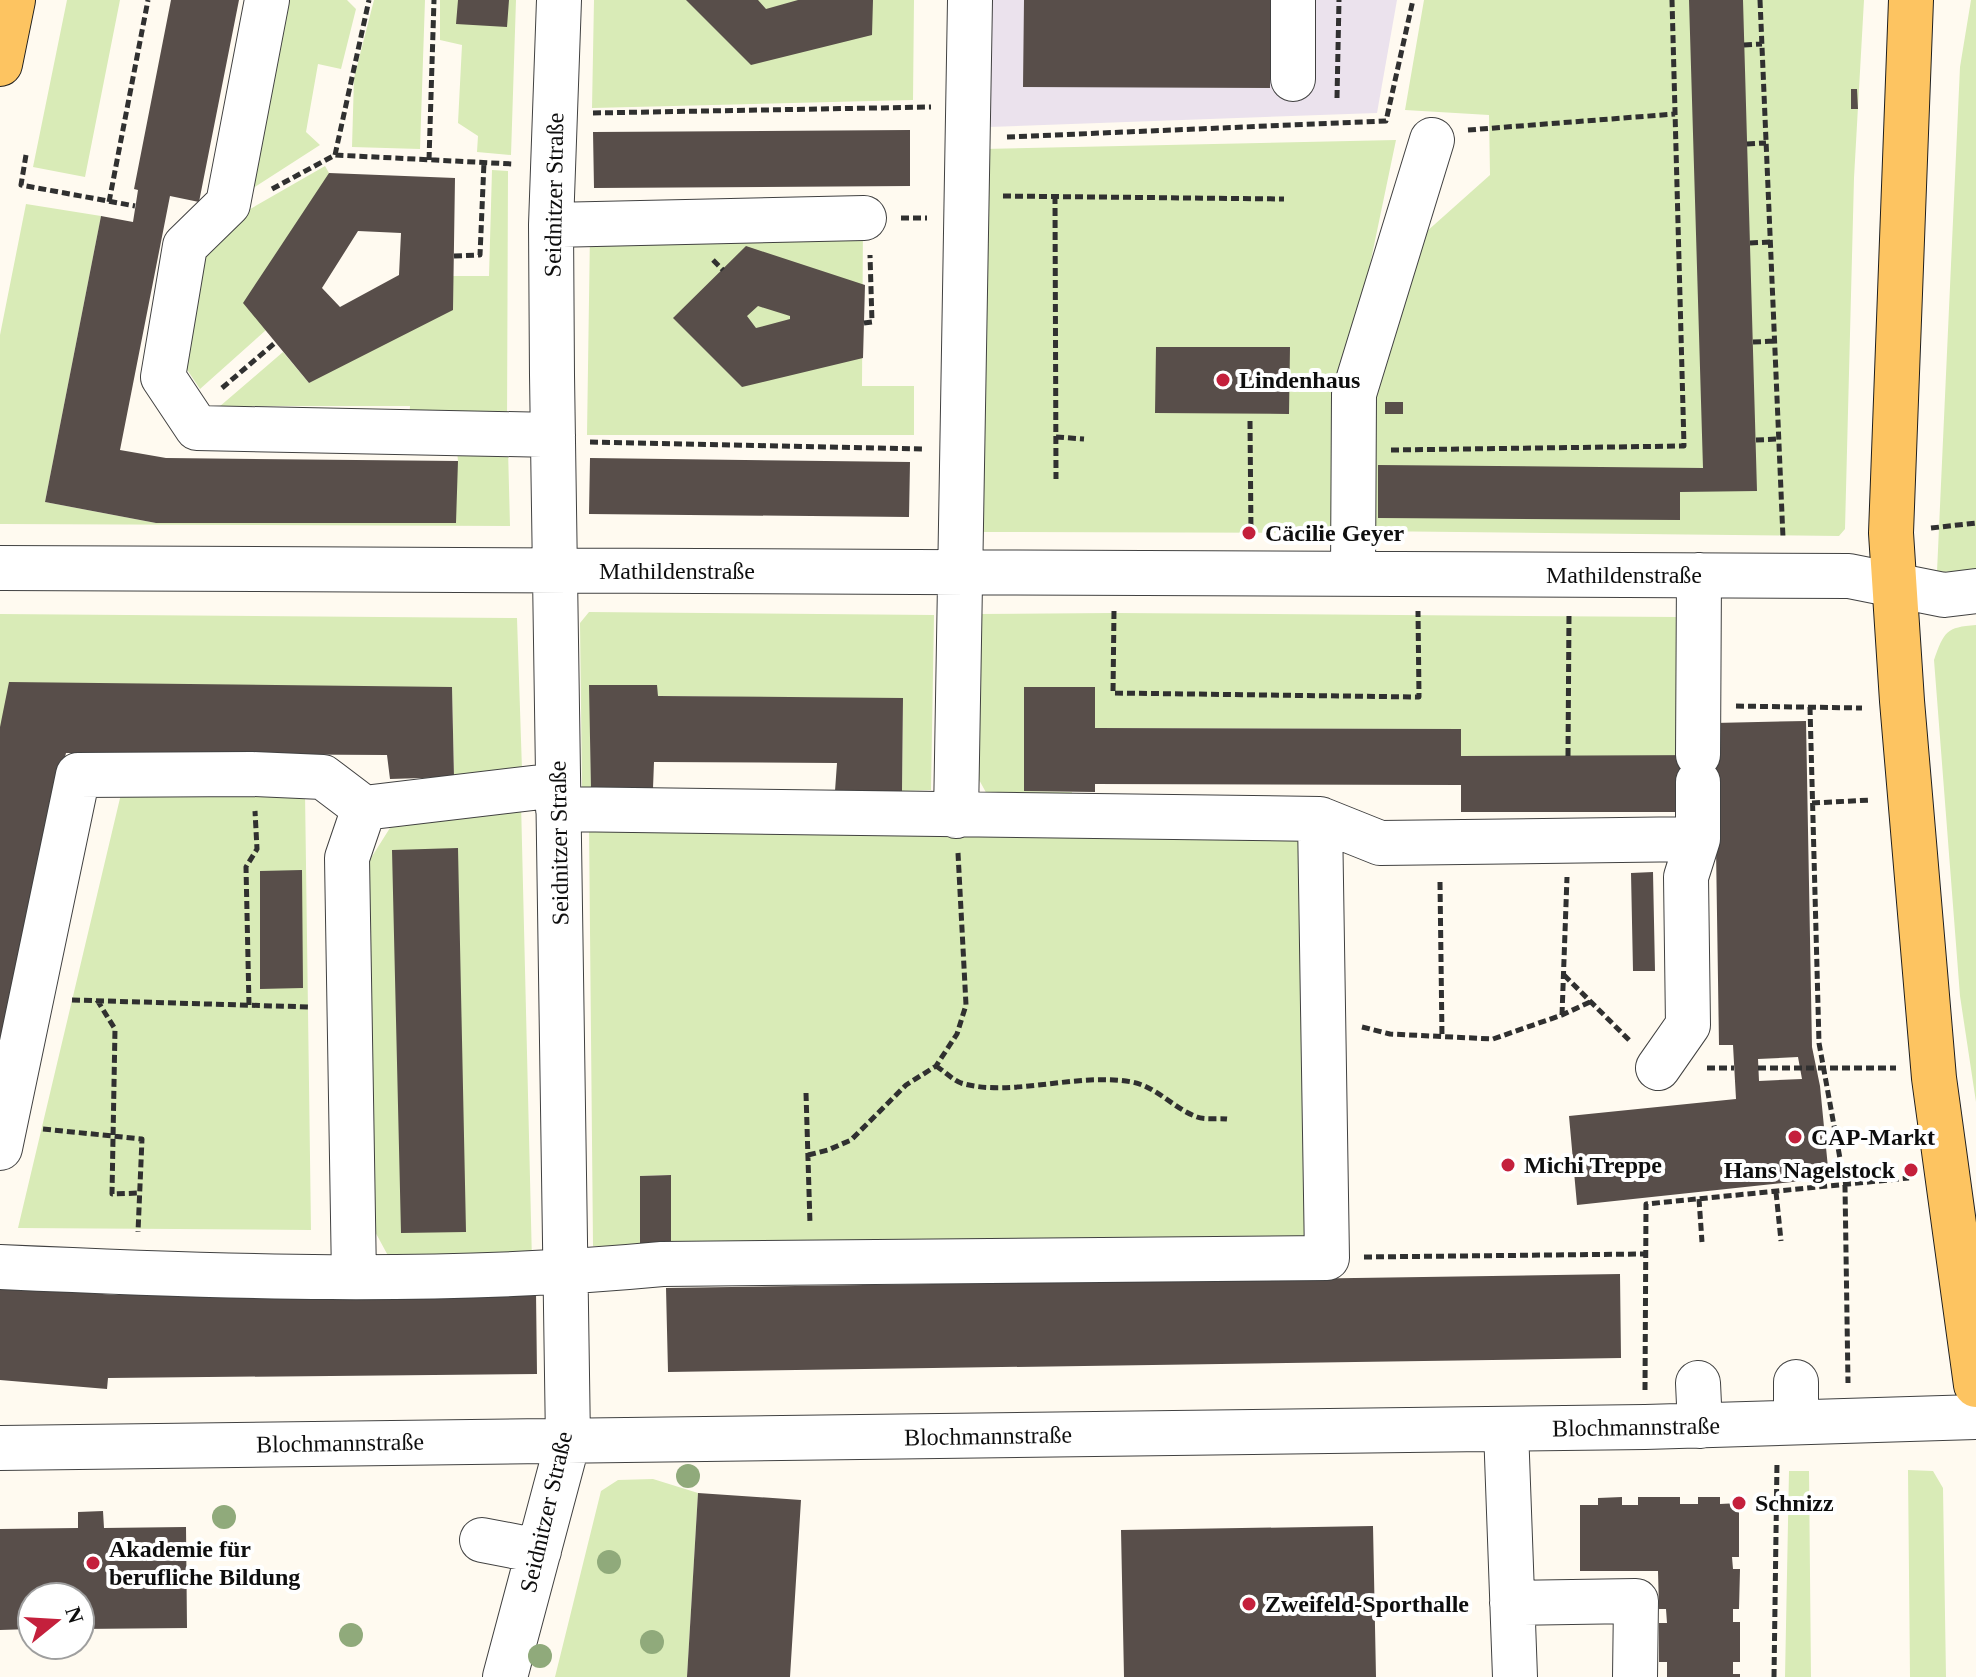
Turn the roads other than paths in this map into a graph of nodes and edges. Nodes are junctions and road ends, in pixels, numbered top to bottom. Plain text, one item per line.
1 (13, 0) edge
2 (267, 0) edge
3 (559, 0) edge
4 (970, 0) edge
5 (1293, 0) edge
6 (1911, 0) edge
7 (0, 64) edge
8 (1293, 79) dead end
9 (1448, 135) road end
10 (867, 218) road end
11 (551, 225) junction
12 (565, 438) junction
13 (0, 568) edge
14 (555, 570) junction
15 (959, 572) junction
16 (1353, 574) junction
17 (1699, 575) junction
18 (1894, 587) junction
19 (1976, 591) edge
20 (558, 797) junction
21 (364, 808) junction
22 (956, 816) junction
23 (1320, 819) junction
24 (1698, 839) junction
25 (1658, 1068) road end
26 (2, 1137) edge
27 (0, 1267) edge
28 (565, 1273) junction
29 (354, 1277) junction
30 (1698, 1383) dead end
31 (1976, 1385) edge
32 (1976, 1417) edge
33 (1700, 1426) junction
34 (1506, 1429) junction
35 (568, 1441) junction
36 (0, 1448) edge
37 (482, 1540) dead end
38 (539, 1551) junction
39 (1512, 1603) junction
40 (505, 1677) edge
41 (1515, 1677) edge
42 (1635, 1677) edge

1 - 7 main road
2 - 12 street
3 - 11 street, Seidnitzer Straße
4 - 15 street
5 - 8 street
6 - 18 main road
9 - 16 street
10 - 11 street
11 - 12 street, Seidnitzer Straße
12 - 14 street, Seidnitzer Straße
13 - 14 street, Mathildenstraße
14 - 15 street, Mathildenstraße
14 - 20 street, Seidnitzer Straße
15 - 16 street, Mathildenstraße
15 - 22 street
16 - 17 street, Mathildenstraße
17 - 18 street, Mathildenstraße
17 - 24 street
18 - 19 street, Mathildenstraße
18 - 31 main road
20 - 21 street
20 - 22 street
20 - 28 street, Seidnitzer Straße
21 - 26 street
21 - 29 street
22 - 23 street
23 - 24 street
23 - 28 street
24 - 25 street
27 - 29 street
28 - 29 street
28 - 35 street, Seidnitzer Straße
30 - 33 street
32 - 33 street, Blochmannstraße
33 - 34 street, Blochmannstraße
34 - 35 street, Blochmannstraße
34 - 39 street
35 - 36 street, Blochmannstraße
35 - 38 street, Seidnitzer Straße
37 - 38 street
38 - 40 street, Seidnitzer Straße
39 - 41 street
39 - 42 street

